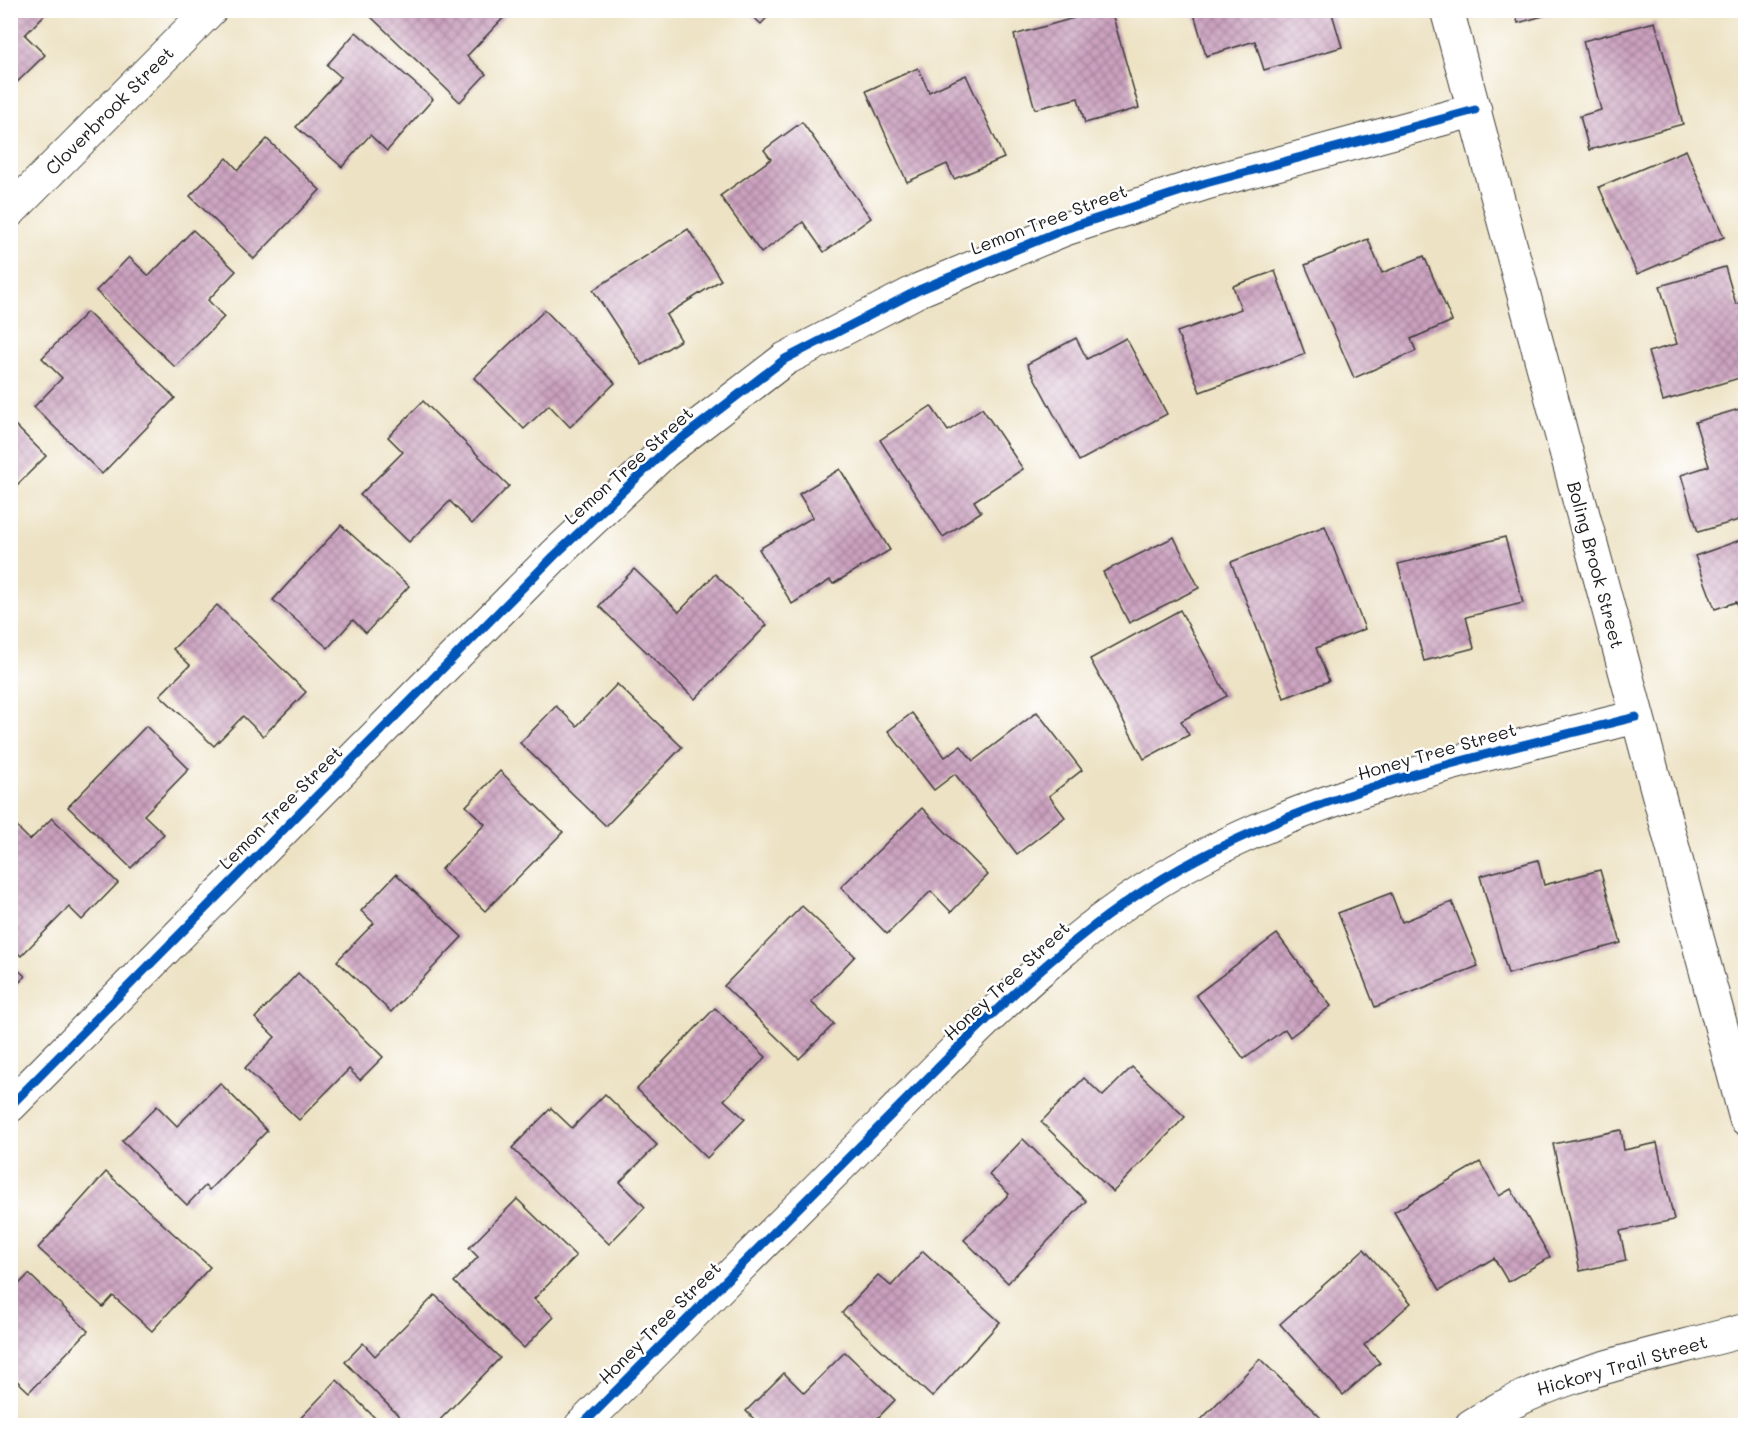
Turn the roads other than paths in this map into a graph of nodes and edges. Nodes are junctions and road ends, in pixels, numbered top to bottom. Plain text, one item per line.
1 (210, 10) edge
2 (1447, 10) edge
3 (1475, 110) junction
4 (10, 212) edge
5 (1635, 717) junction
6 (10, 1106) edge
7 (1746, 1119) edge
8 (1746, 1330) edge
9 (581, 1425) edge
10 (1470, 1425) edge

1 - 4 street, Cloverbrook Street
2 - 3 street, Boling Brook Street
3 - 5 street, Boling Brook Street
3 - 6 street, Lemon Tree Street
5 - 7 street, Boling Brook Street
5 - 9 street, Honey Tree Street
8 - 10 street, Hickory Trail Street

